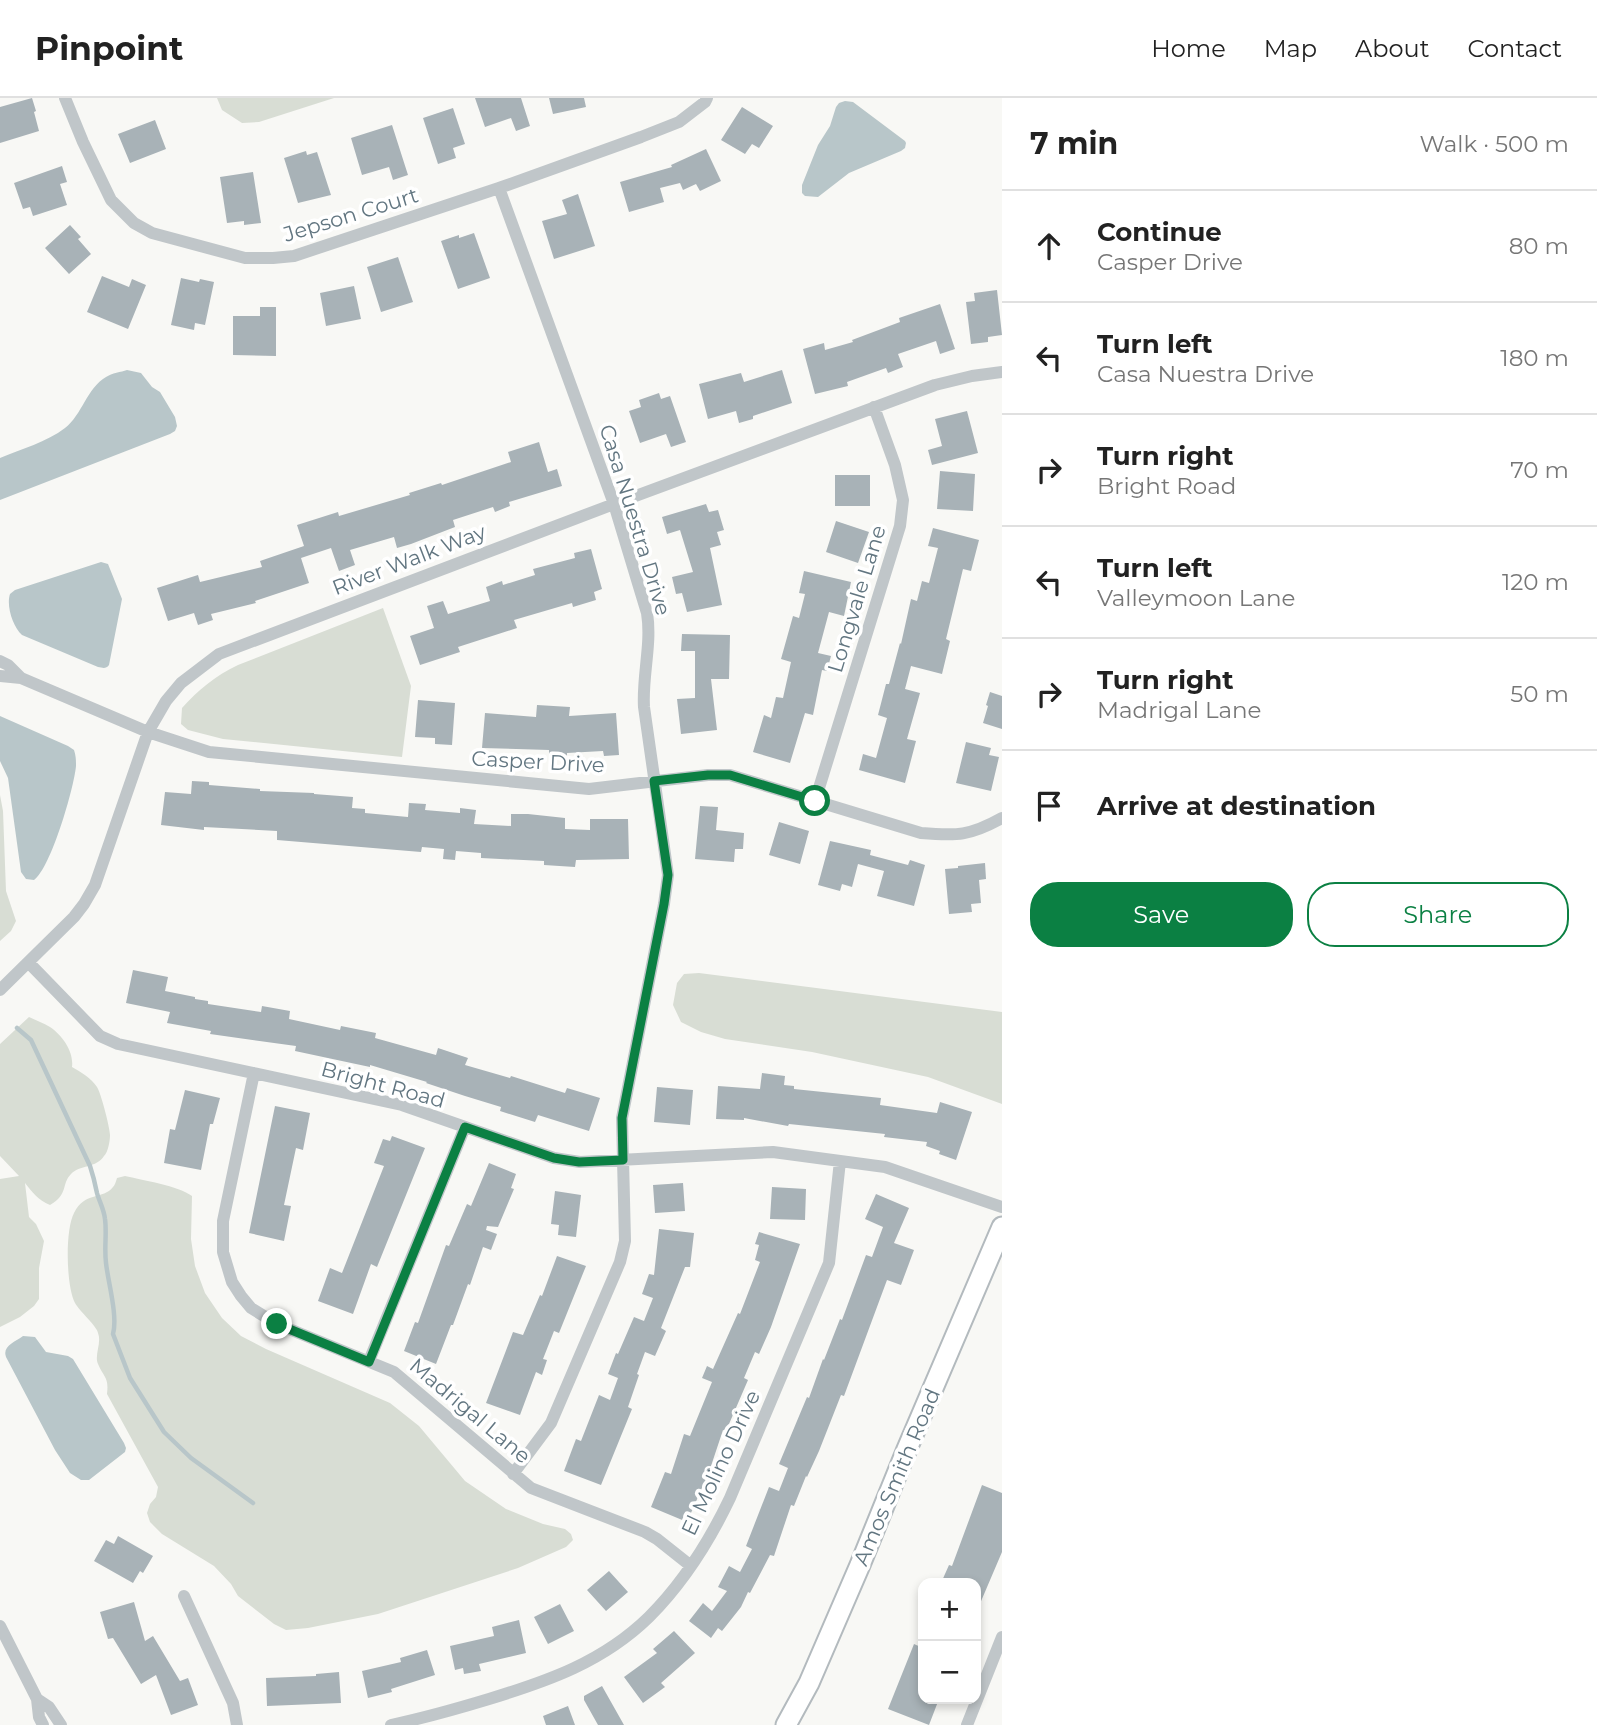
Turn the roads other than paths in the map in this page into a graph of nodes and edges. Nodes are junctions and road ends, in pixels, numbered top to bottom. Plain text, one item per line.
1 (65, 98) edge
2 (707, 98) edge
3 (499, 188) junction
4 (1002, 372) edge
5 (874, 408) junction
6 (614, 503) junction
7 (0, 661) edge
8 (0, 676) edge
9 (21, 678) junction
10 (148, 732) junction
11 (654, 781) junction
12 (815, 801) junction
13 (1002, 818) edge
14 (29, 963) junction
15 (0, 990) edge
16 (254, 1073) junction
17 (465, 1127) junction
18 (623, 1160) junction
19 (840, 1161) junction
20 (1002, 1207) edge
21 (1002, 1227) edge
22 (369, 1362) junction
23 (513, 1474) junction
24 (691, 1566) junction
25 (184, 1595) dead end
26 (0, 1626) edge
27 (1002, 1637) edge
28 (37, 1699) junction
29 (43, 1725) edge
30 (61, 1725) edge
31 (237, 1725) edge
32 (391, 1725) edge
33 (786, 1725) edge
34 (967, 1725) edge

1 - 3 street, Jepson Court
2 - 3 street, Jepson Court
3 - 6 street, Casa Nuestra Drive
4 - 5 street, River Walk Way
5 - 6 street, River Walk Way
5 - 12 street, Longvale Lane
6 - 10 street, River Walk Way
6 - 11 street, Casa Nuestra Drive
7 - 9 street
8 - 9 street
9 - 10 street, Casper Drive
10 - 11 street, Casper Drive
10 - 14 street, River Walk Way
11 - 12 street, Casper Drive
11 - 18 street, Casa Nuestra Drive
12 - 13 street, Casper Drive
14 - 15 street, River Walk Way
14 - 16 street, Bright Road
16 - 17 street, Bright Road
16 - 22 street, Madrigal Lane
17 - 18 street, Bright Road
17 - 22 street
18 - 19 street, Bright Road
18 - 23 street, Casa Nuestra Drive
19 - 20 street, Bright Road
19 - 24 street, El Molino Drive
21 - 33 street, Amos Smith Road
22 - 23 street, Madrigal Lane
23 - 24 street, Madrigal Lane
24 - 32 street, El Molino Drive
25 - 31 street
26 - 28 street
27 - 34 street
28 - 29 street
28 - 30 street

